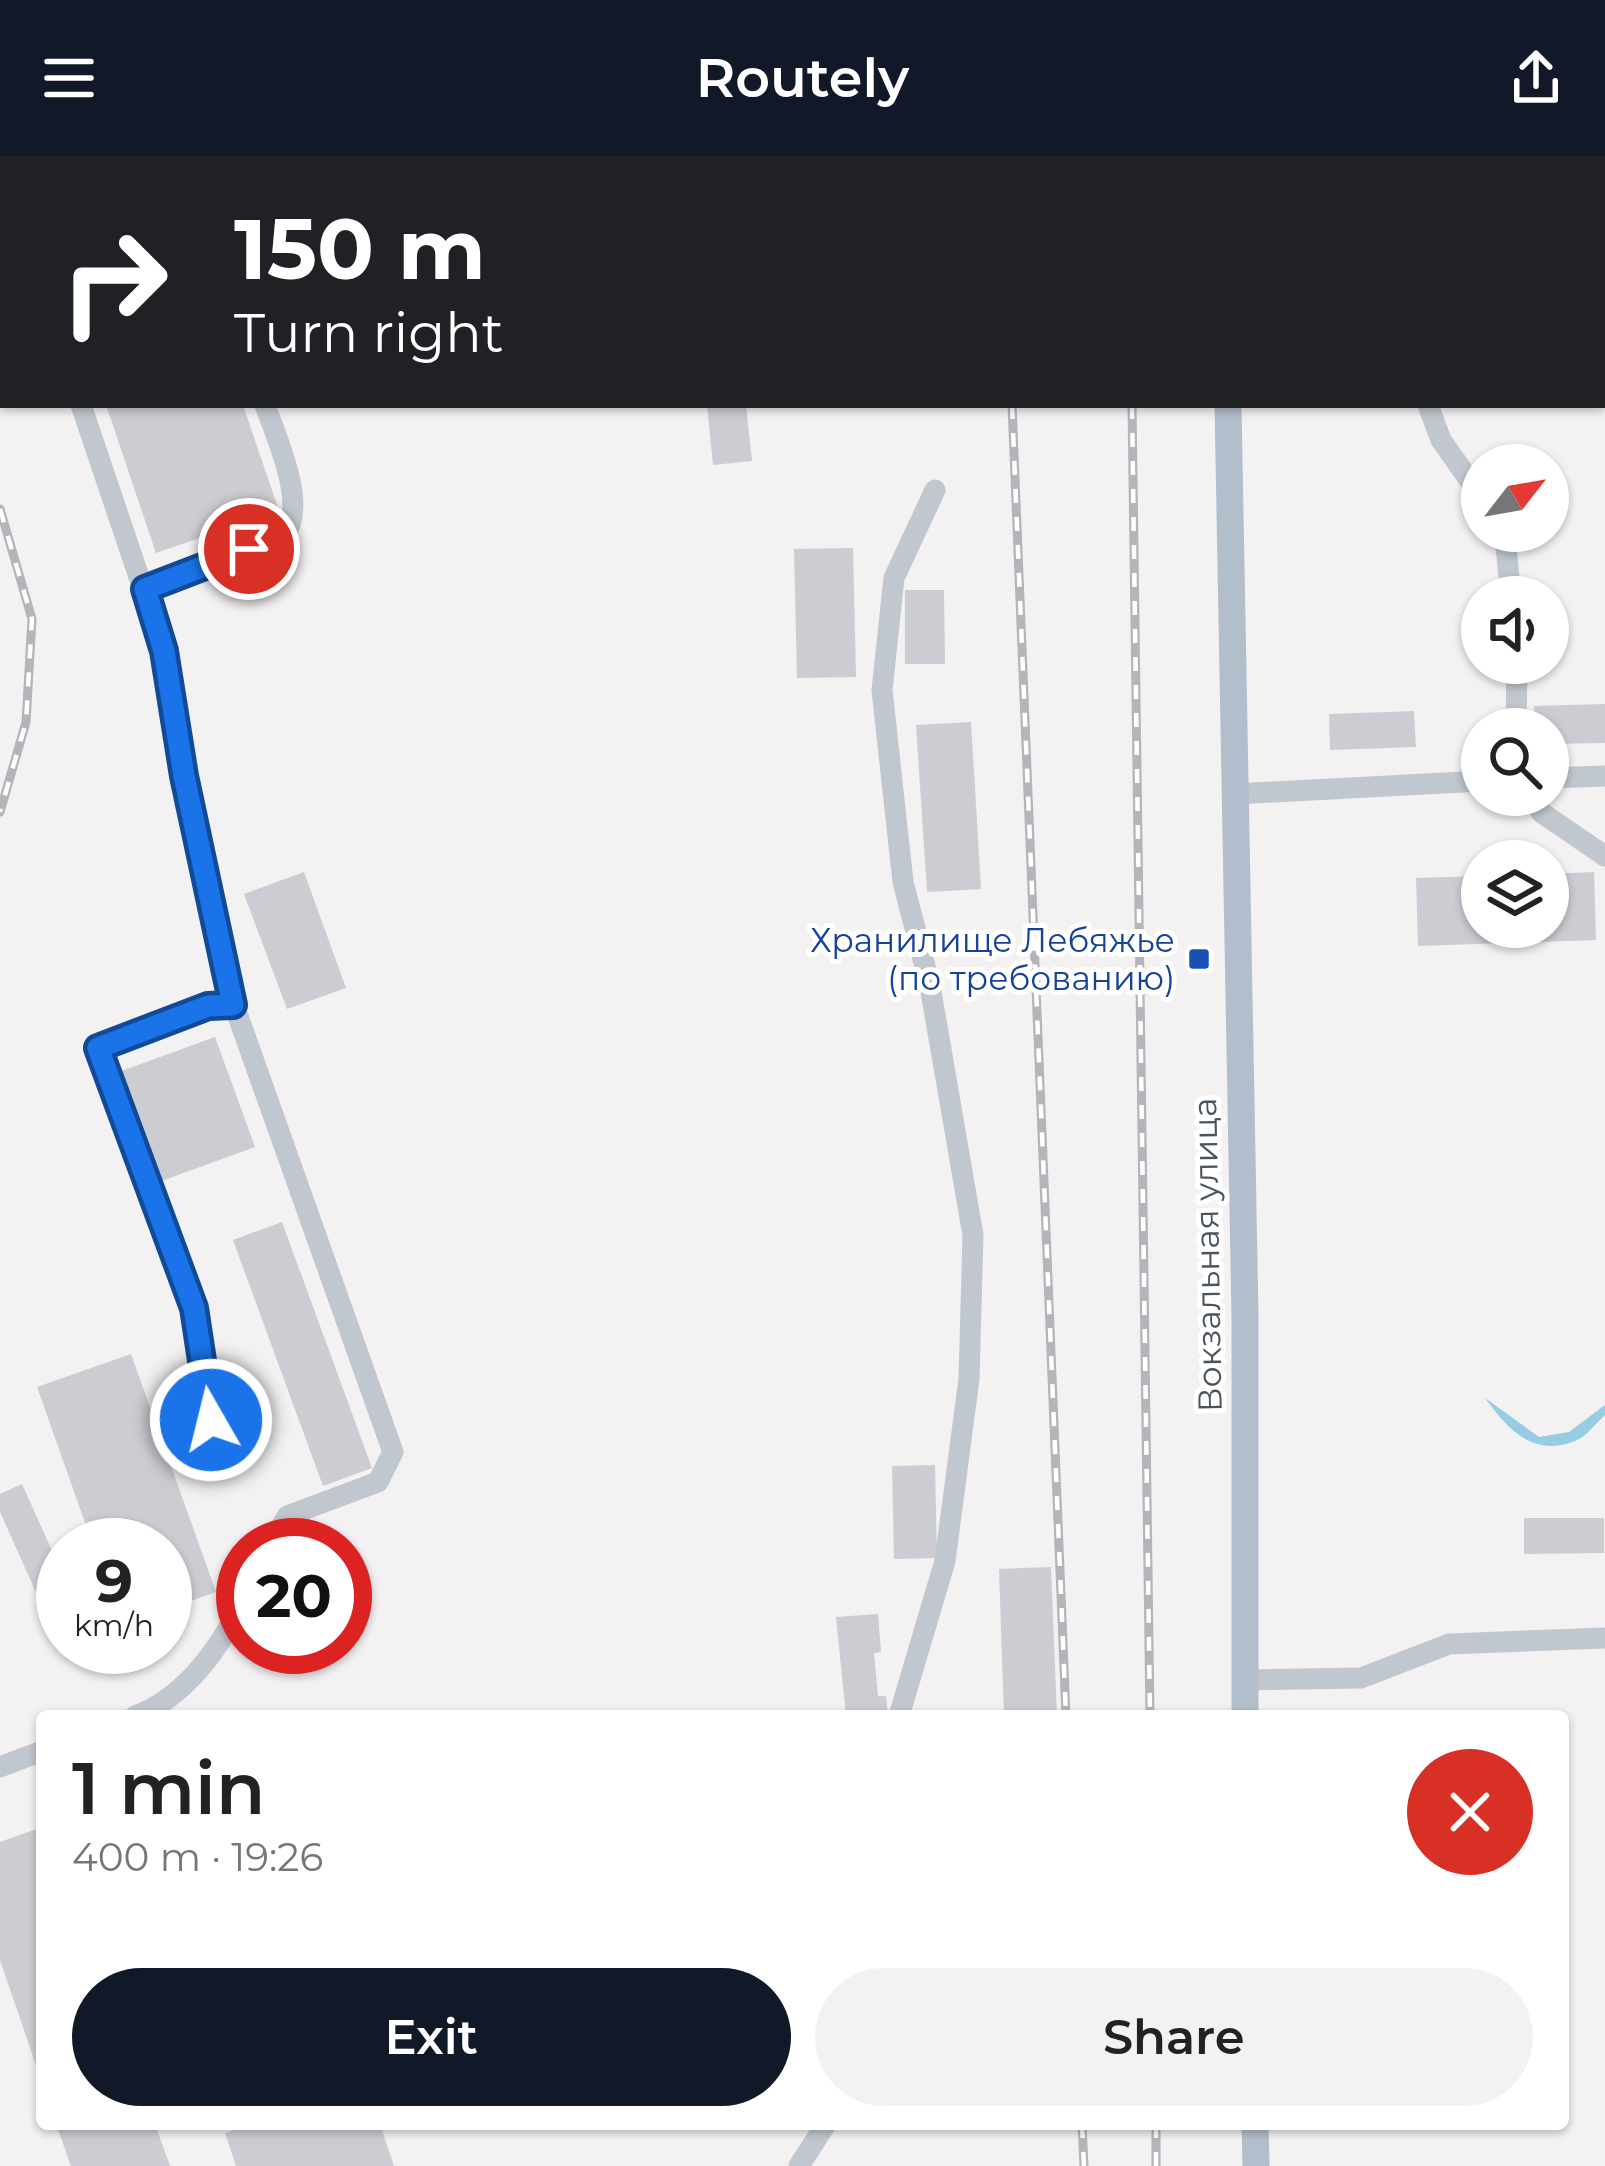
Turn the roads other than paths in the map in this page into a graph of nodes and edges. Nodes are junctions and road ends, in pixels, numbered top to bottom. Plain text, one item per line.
1 (82, 408) edge
2 (267, 408) edge
3 (1228, 408) edge
4 (1429, 408) edge
5 (1461, 468) edge
6 (935, 490) dead end
7 (145, 589) junction
8 (1605, 776) edge
9 (1569, 777) edge
10 (1461, 782) edge
11 (1235, 794) junction
12 (1546, 816) edge
13 (1605, 856) edge
14 (233, 1005) junction
15 (211, 1420) dead end
16 (286, 1518) edge
17 (1605, 1638) edge
18 (216, 1644) edge
19 (1245, 1680) junction
20 (151, 1710) edge
21 (901, 1710) edge
22 (1246, 1710) edge
23 (36, 1753) edge
24 (0, 1767) edge
25 (822, 2130) edge
26 (1255, 2130) edge
27 (799, 2166) edge
28 (1256, 2166) edge

1 - 7 lane
2 - 7 lane
3 - 11 main road, Вокзальная улица
4 - 5 lane
6 - 21 lane
7 - 14 lane
8 - 9 lane
10 - 11 lane
11 - 19 main road, Вокзальная улица
12 - 13 lane
14 - 15 lane
14 - 16 lane
17 - 19 lane
18 - 20 lane
19 - 22 main road, Вокзальная улица
23 - 24 lane
25 - 27 lane
26 - 28 main road

